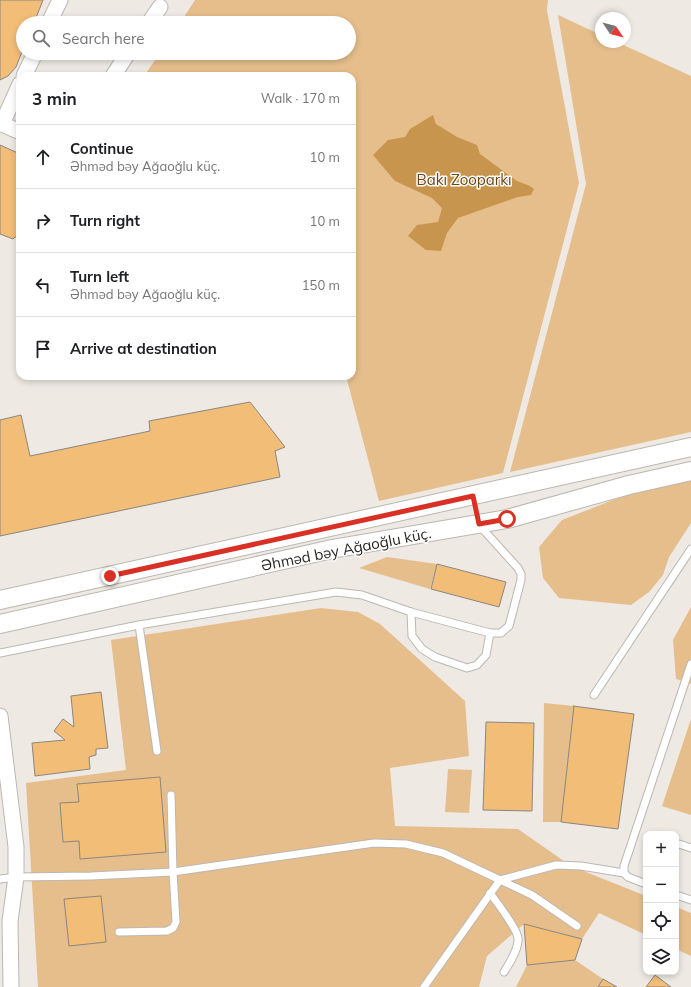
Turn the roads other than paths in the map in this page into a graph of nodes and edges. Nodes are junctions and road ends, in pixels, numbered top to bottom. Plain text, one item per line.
1 (60, 0) edge
2 (160, 7) dead end
3 (52, 16) edge
4 (154, 16) edge
5 (32, 60) edge
6 (123, 60) edge
7 (26, 72) edge
8 (116, 72) edge
9 (16, 92) edge
10 (1, 123) edge
11 (16, 130) edge
12 (691, 447) edge
13 (691, 471) edge
14 (473, 496) junction
15 (479, 524) junction
16 (691, 549) edge
17 (0, 600) edge
18 (411, 612) junction
19 (0, 624) edge
20 (138, 625) junction
21 (490, 633) junction
22 (0, 653) edge
23 (691, 664) edge
24 (594, 696) dead end
25 (0, 716) edge
26 (157, 751) dead end
27 (171, 795) dead end
28 (679, 844) dead end
29 (691, 848) edge
30 (173, 872) junction
31 (624, 873) junction
32 (16, 877) junction
33 (0, 879) edge
34 (500, 880) junction
35 (643, 883) edge
36 (490, 893) junction
37 (679, 896) edge
38 (691, 900) edge
39 (577, 926) dead end
40 (119, 932) dead end
41 (504, 972) dead end
42 (11, 987) edge
43 (424, 987) edge

1 - 3 street
2 - 4 street
5 - 7 street
6 - 8 street
9 - 10 street
10 - 11 street
12 - 14 street, Əhməd bəy Ağaoğlu küç.
13 - 15 street, Əhməd bəy Ağaoğlu küç.
14 - 15 street
14 - 17 street, Əhməd bəy Ağaoğlu küç.
15 - 19 street, Əhməd bəy Ağaoğlu küç.
15 - 21 lane
16 - 24 lane
18 - 20 lane
18 - 21 lane
18 - 21 lane
20 - 22 lane
20 - 26 lane
23 - 31 lane
25 - 32 street
27 - 30 lane
28 - 29 lane
30 - 32 lane
30 - 34 lane
30 - 40 lane
31 - 34 lane
31 - 35 lane
32 - 33 lane
32 - 42 street
34 - 36 lane
34 - 39 lane
36 - 41 lane
36 - 43 lane
37 - 38 lane

